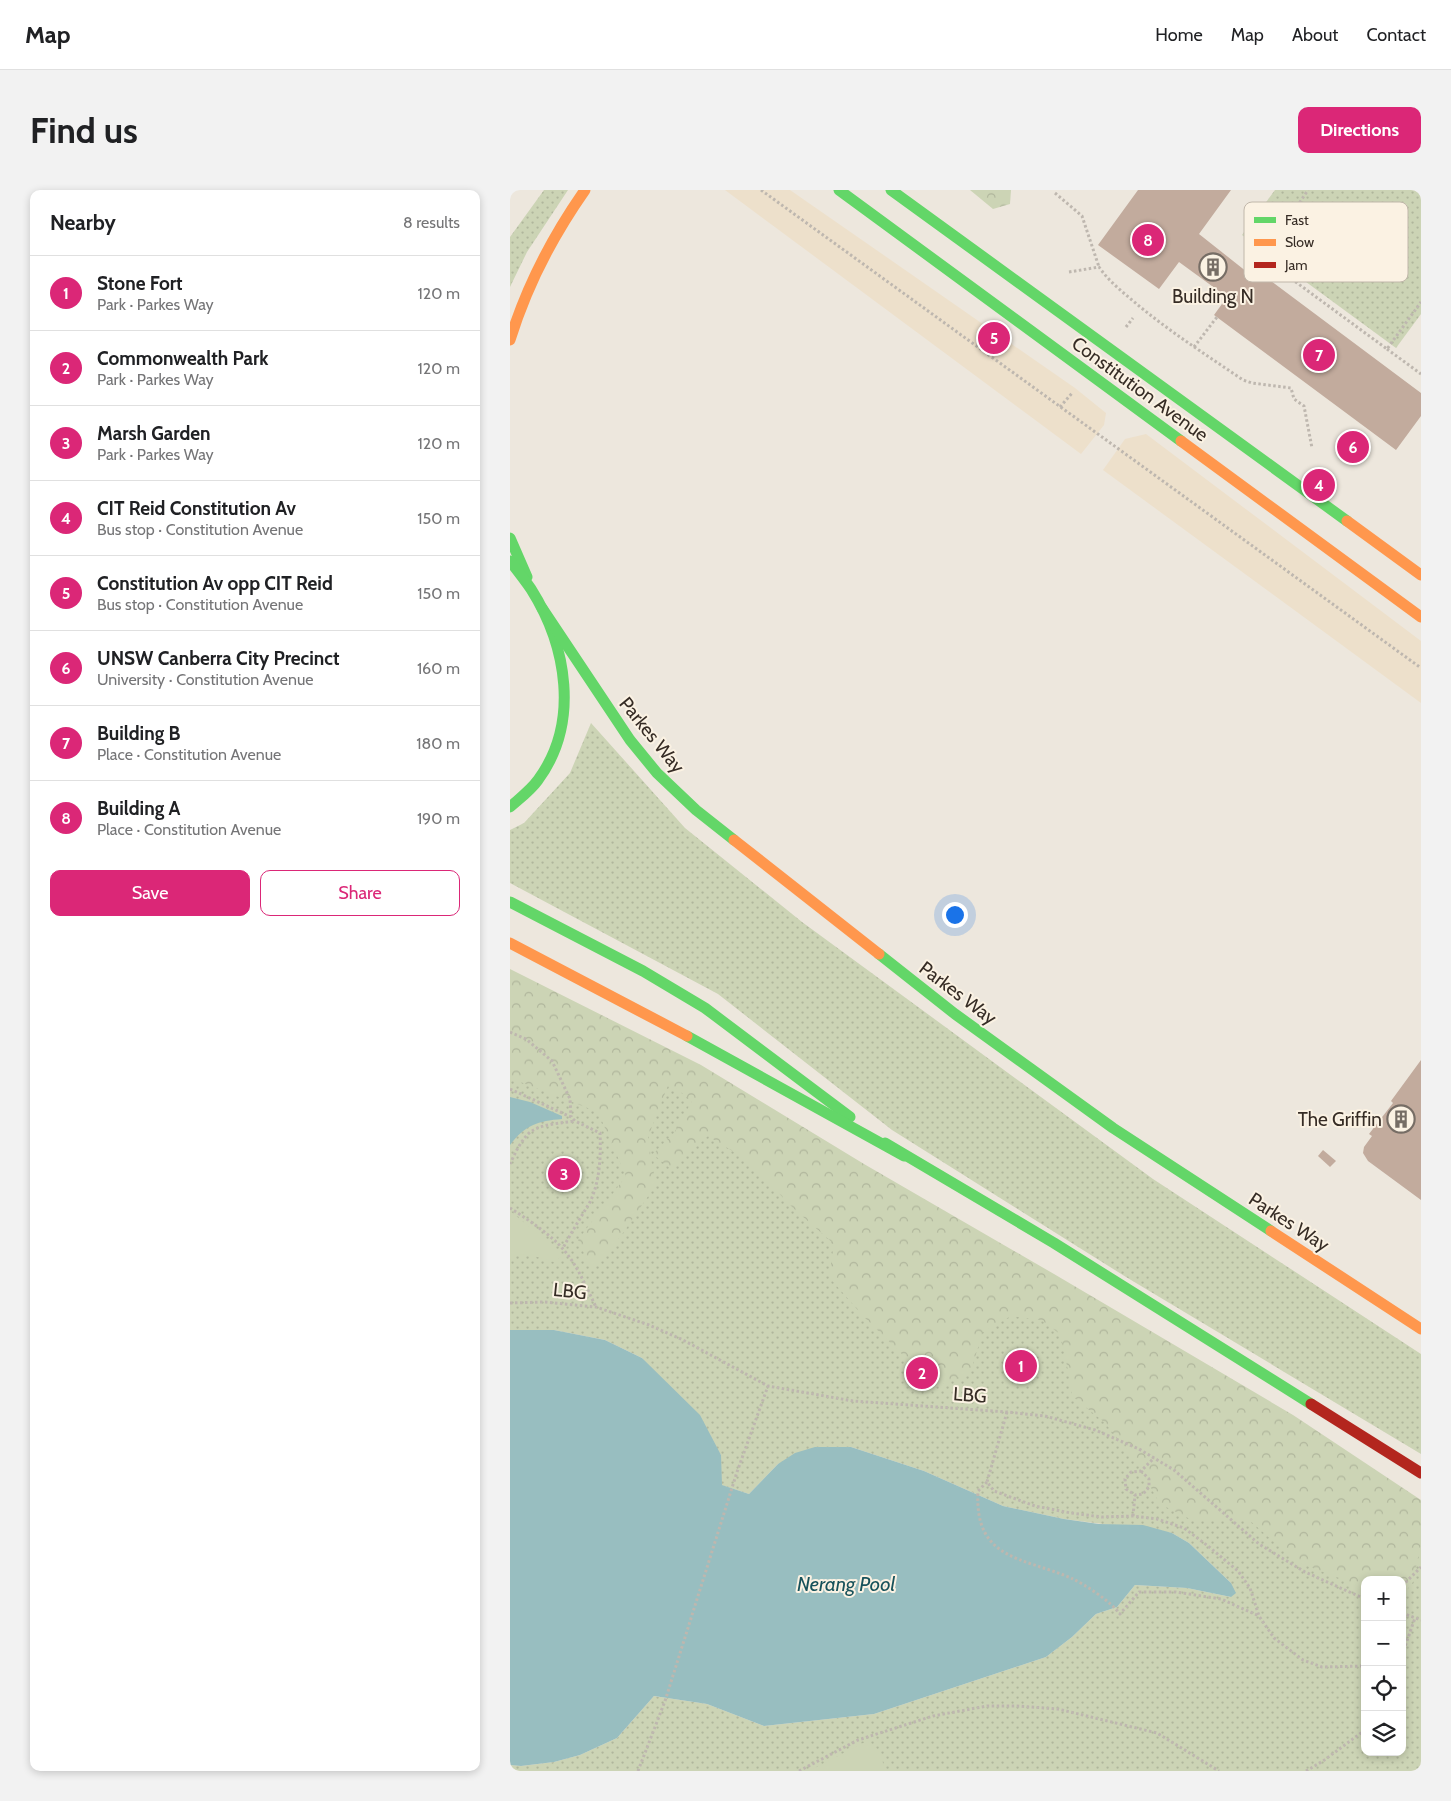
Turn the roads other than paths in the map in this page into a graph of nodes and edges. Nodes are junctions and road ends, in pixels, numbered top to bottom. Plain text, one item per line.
1 (585, 190) edge
2 (839, 190) edge
3 (890, 190) edge
4 (510, 340) edge
5 (510, 538) edge
6 (510, 561) edge
7 (1421, 575) edge
8 (541, 606) junction
9 (1421, 617) edge
10 (510, 807) edge
11 (510, 902) edge
12 (510, 943) edge
13 (904, 1156) junction
14 (1421, 1329) edge
15 (1421, 1473) edge

1 - 4 main road
2 - 9 main road, Constitution Avenue
3 - 7 main road, Constitution Avenue
5 - 8 main road
6 - 8 main road
8 - 10 main road
8 - 14 main road, Parkes Way
11 - 13 main road
12 - 13 main road
13 - 15 main road

